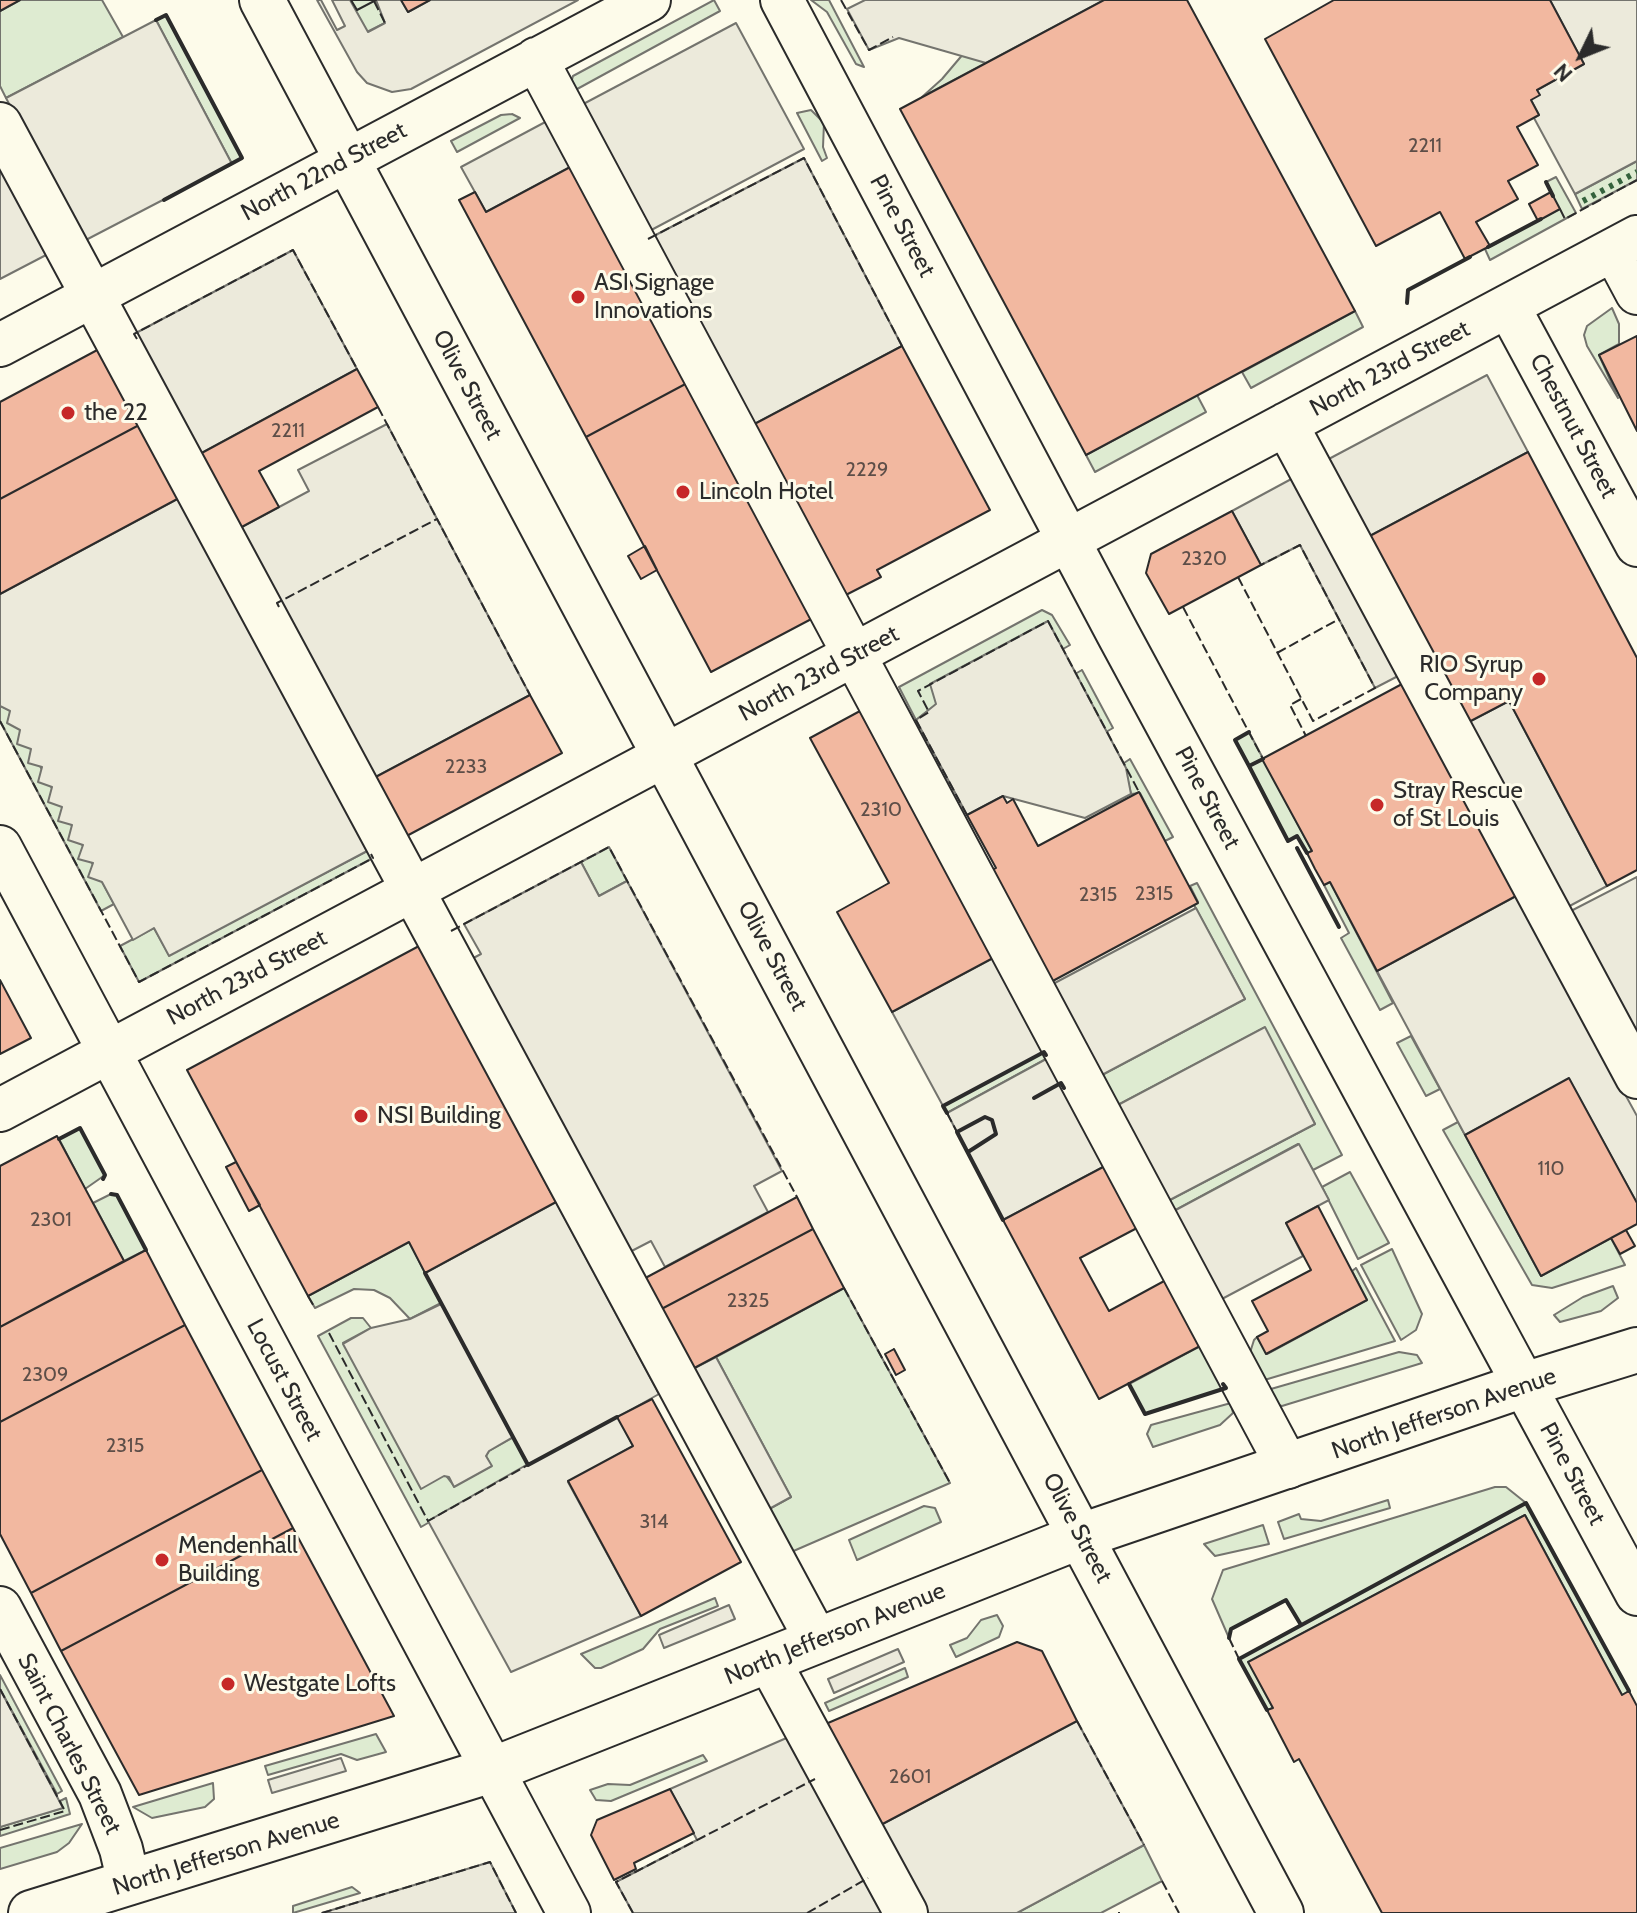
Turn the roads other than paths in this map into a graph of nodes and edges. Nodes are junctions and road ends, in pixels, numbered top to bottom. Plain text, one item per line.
1 (262, 0) edge
2 (649, 0) edge
3 (782, 0) edge
4 (536, 59) junction
5 (0, 124) edge
6 (347, 158) junction
7 (1626, 244) edge
8 (1637, 293) edge
9 (92, 296) junction
10 (1508, 306) junction
11 (0, 345) edge
12 (1286, 424) junction
13 (1069, 541) junction
14 (1637, 545) edge
15 (853, 655) junction
16 (665, 756) junction
17 (0, 847) edge
18 (412, 890) junction
19 (110, 1051) junction
20 (1637, 1077) edge
21 (0, 1110) edge
22 (1637, 1350) edge
23 (1524, 1385) junction
24 (1288, 1467) junction
25 (1081, 1536) junction
26 (1637, 1594) edge
27 (0, 1608) edge
28 (817, 1641) junction
29 (769, 1661) junction
30 (492, 1770) junction
31 (129, 1883) junction
32 (31, 1913) edge
33 (569, 1913) edge
34 (906, 1913) edge
35 (1281, 1913) edge

1 - 6 main road, Olive Street
2 - 4 street, North 22nd Street
3 - 13 street, Pine Street
4 - 6 street, North 22nd Street
4 - 15 street
5 - 9 street
6 - 9 street, North 22nd Street
6 - 16 main road, Olive Street
7 - 8 street
7 - 10 street, North 23rd Street
9 - 11 street, North 22nd Street
9 - 18 street
10 - 12 street, North 23rd Street
10 - 14 street, Chestnut Street
12 - 13 street, North 23rd Street
12 - 20 street
13 - 15 street, North 23rd Street
13 - 23 street, Pine Street
15 - 16 street, North 23rd Street
15 - 24 street
16 - 18 street, North 23rd Street
16 - 25 main road, Olive Street
17 - 19 street, Locust Street
18 - 19 street, North 23rd Street
18 - 28 street
19 - 21 street, North 23rd Street
19 - 30 street, Locust Street
22 - 23 main road, North Jefferson Avenue
23 - 24 main road, North Jefferson Avenue
23 - 26 street, Pine Street
24 - 25 main road, North Jefferson Avenue
25 - 28 main road, North Jefferson Avenue
25 - 35 main road, Olive Street
27 - 31 street, Saint Charles Street
28 - 29 main road, North Jefferson Avenue
29 - 30 main road, North Jefferson Avenue
29 - 34 street
30 - 31 main road, North Jefferson Avenue
30 - 33 street, Locust Street
31 - 32 main road, North Jefferson Avenue

